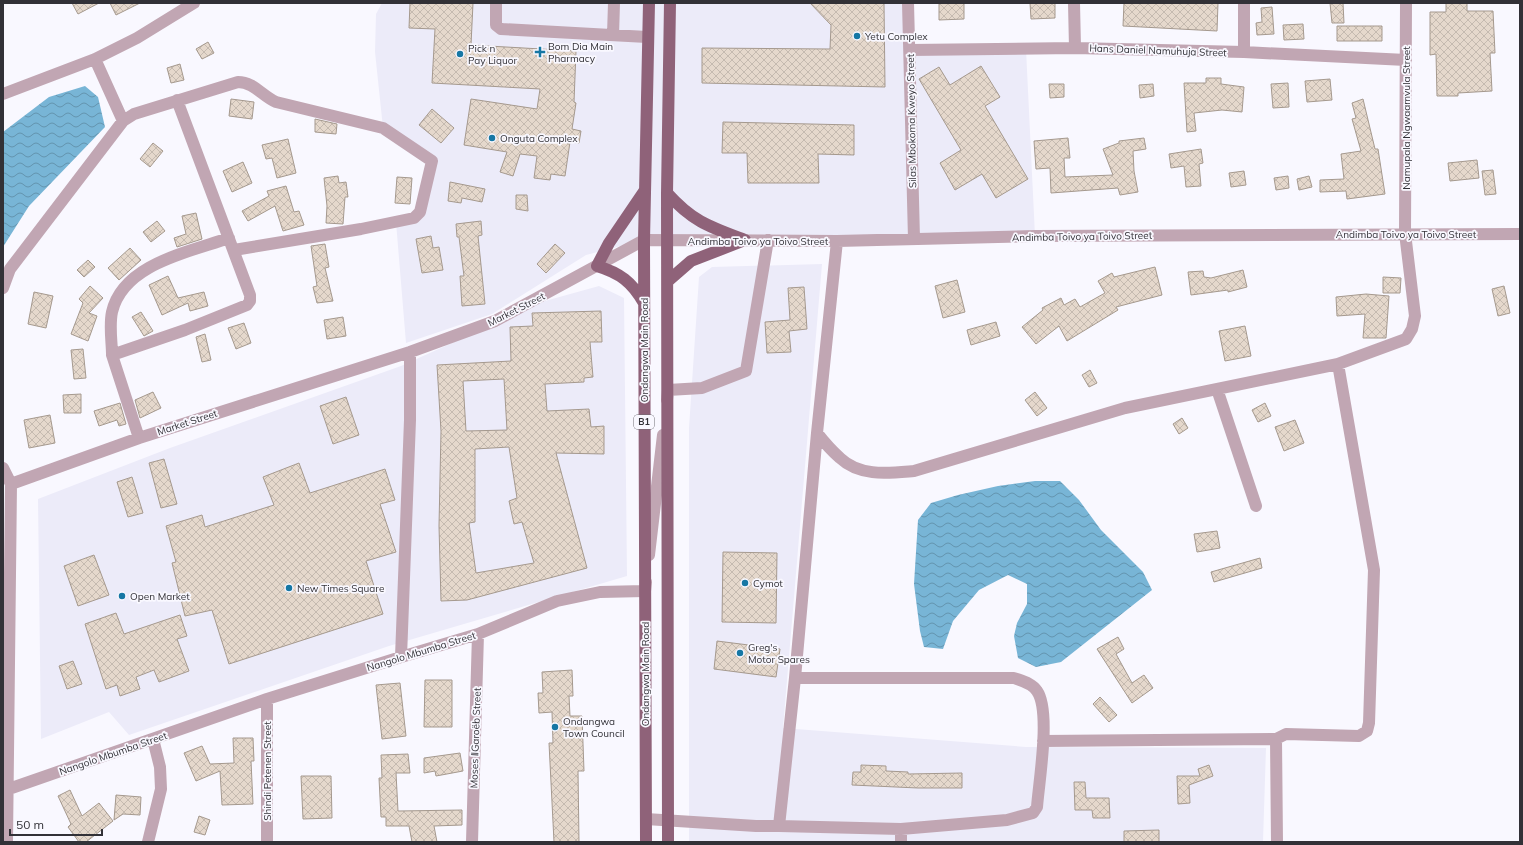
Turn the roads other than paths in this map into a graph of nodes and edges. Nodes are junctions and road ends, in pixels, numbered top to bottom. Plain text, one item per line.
1 (194, 3) edge
2 (496, 3) edge
3 (614, 3) edge
4 (649, 3) edge
5 (670, 3) edge
6 (908, 3) edge
7 (1074, 3) edge
8 (1244, 3) edge
9 (1406, 3) edge
10 (176, 8) edge
11 (613, 35) junction
12 (647, 37) junction
13 (1075, 48) junction
14 (910, 50) junction
15 (1244, 52) junction
16 (95, 59) junction
17 (1406, 60) junction
18 (3, 94) edge
19 (177, 100) junction
20 (122, 121) junction
21 (645, 190) junction
22 (667, 193) junction
23 (1405, 233) junction
24 (1520, 234) edge
25 (229, 238) junction
26 (914, 239) junction
27 (644, 240) junction
28 (668, 240) junction
29 (745, 240) junction
30 (768, 240) junction
31 (837, 241) junction
32 (234, 250) junction
33 (597, 266) junction
34 (668, 281) junction
35 (3, 288) edge
36 (644, 304) junction
37 (410, 352) junction
38 (112, 355) junction
39 (1338, 364) junction
40 (1217, 389) junction
41 (668, 390) junction
42 (817, 433) junction
43 (139, 438) junction
44 (3, 468) edge
45 (11, 484) junction
46 (1256, 506) dead end
47 (645, 591) junction
48 (478, 634) junction
49 (401, 656) junction
50 (795, 678) junction
51 (267, 699) junction
52 (153, 739) junction
53 (1276, 739) junction
54 (1043, 741) junction
55 (5, 791) edge
56 (646, 819) junction
57 (669, 821) junction
58 (779, 826) junction
59 (901, 830) junction
60 (7, 842) edge
61 (148, 842) edge
62 (267, 842) edge
63 (472, 842) edge
64 (646, 842) edge
65 (668, 842) edge
66 (901, 842) edge
67 (1277, 842) edge

1 - 10 street
2 - 11 street
3 - 11 street
4 - 12 main road, Ondangwa Main Road / B1
5 - 22 main road, B1
6 - 14 street, Silas Mbokoma Kweyo Street
7 - 13 street
8 - 15 street
9 - 17 street, Namupala Ngwaamvula Street
10 - 16 street
11 - 12 street
12 - 21 main road, Ondangwa Main Road / B1
13 - 14 street, Hans Daniel Namuhuja Street
13 - 15 street, Hans Daniel Namuhuja Street
14 - 26 street, Silas Mbokoma Kweyo Street
15 - 17 street, Hans Daniel Namuhuja Street
16 - 18 street
16 - 20 street
17 - 23 street, Namupala Ngwaamvula Street
19 - 20 street
19 - 25 street
19 - 32 street
20 - 35 street
21 - 27 main road, Ondangwa Main Road / B1
21 - 33 main road
22 - 28 main road, B1
22 - 29 main road
23 - 24 street, Andimba Toivo ya Toivo Street
23 - 26 street, Andimba Toivo ya Toivo Street
23 - 39 street, Namupala Ngwaamvula Street
25 - 32 street
25 - 38 street
26 - 31 street, Andimba Toivo ya Toivo Street
27 - 28 street, Andimba Toivo ya Toivo Street
27 - 33 street, Market Street
27 - 36 main road, Ondangwa Main Road / B1
28 - 29 street, Andimba Toivo ya Toivo Street
28 - 34 main road, B1
29 - 30 street, Andimba Toivo ya Toivo Street
29 - 34 main road
30 - 31 street, Andimba Toivo ya Toivo Street
30 - 41 street
31 - 42 street
32 - 38 street
33 - 36 main road
33 - 37 street, Market Street
34 - 41 main road, B1
36 - 47 main road, Ondangwa Main Road / B1
37 - 43 street, Market Street
37 - 49 street
38 - 43 street
39 - 40 street, Namupala Ngwaamvula Street
39 - 53 street
40 - 42 street, Namupala Ngwaamvula Street
40 - 46 street
41 - 47 street
41 - 57 main road, B1
42 - 50 street
43 - 45 street, Market Street
44 - 45 street
45 - 55 street
47 - 48 street, Nangolo Mbumba Street
47 - 56 main road, Ondangwa Main Road / B1
48 - 49 street, Nangolo Mbumba Street
48 - 63 street, Moses ǁGaroëb Street
49 - 51 street, Nangolo Mbumba Street
50 - 54 street
50 - 58 street
51 - 52 street, Nangolo Mbumba Street
51 - 62 street, Shindi Petenen Street
52 - 55 street, Nangolo Mbumba Street
52 - 61 street
53 - 54 street
53 - 67 street
54 - 59 street
55 - 60 street
56 - 57 street
56 - 64 main road, Ondangwa Main Road / B1
57 - 58 street
57 - 65 main road, B1
58 - 59 street
59 - 66 street

